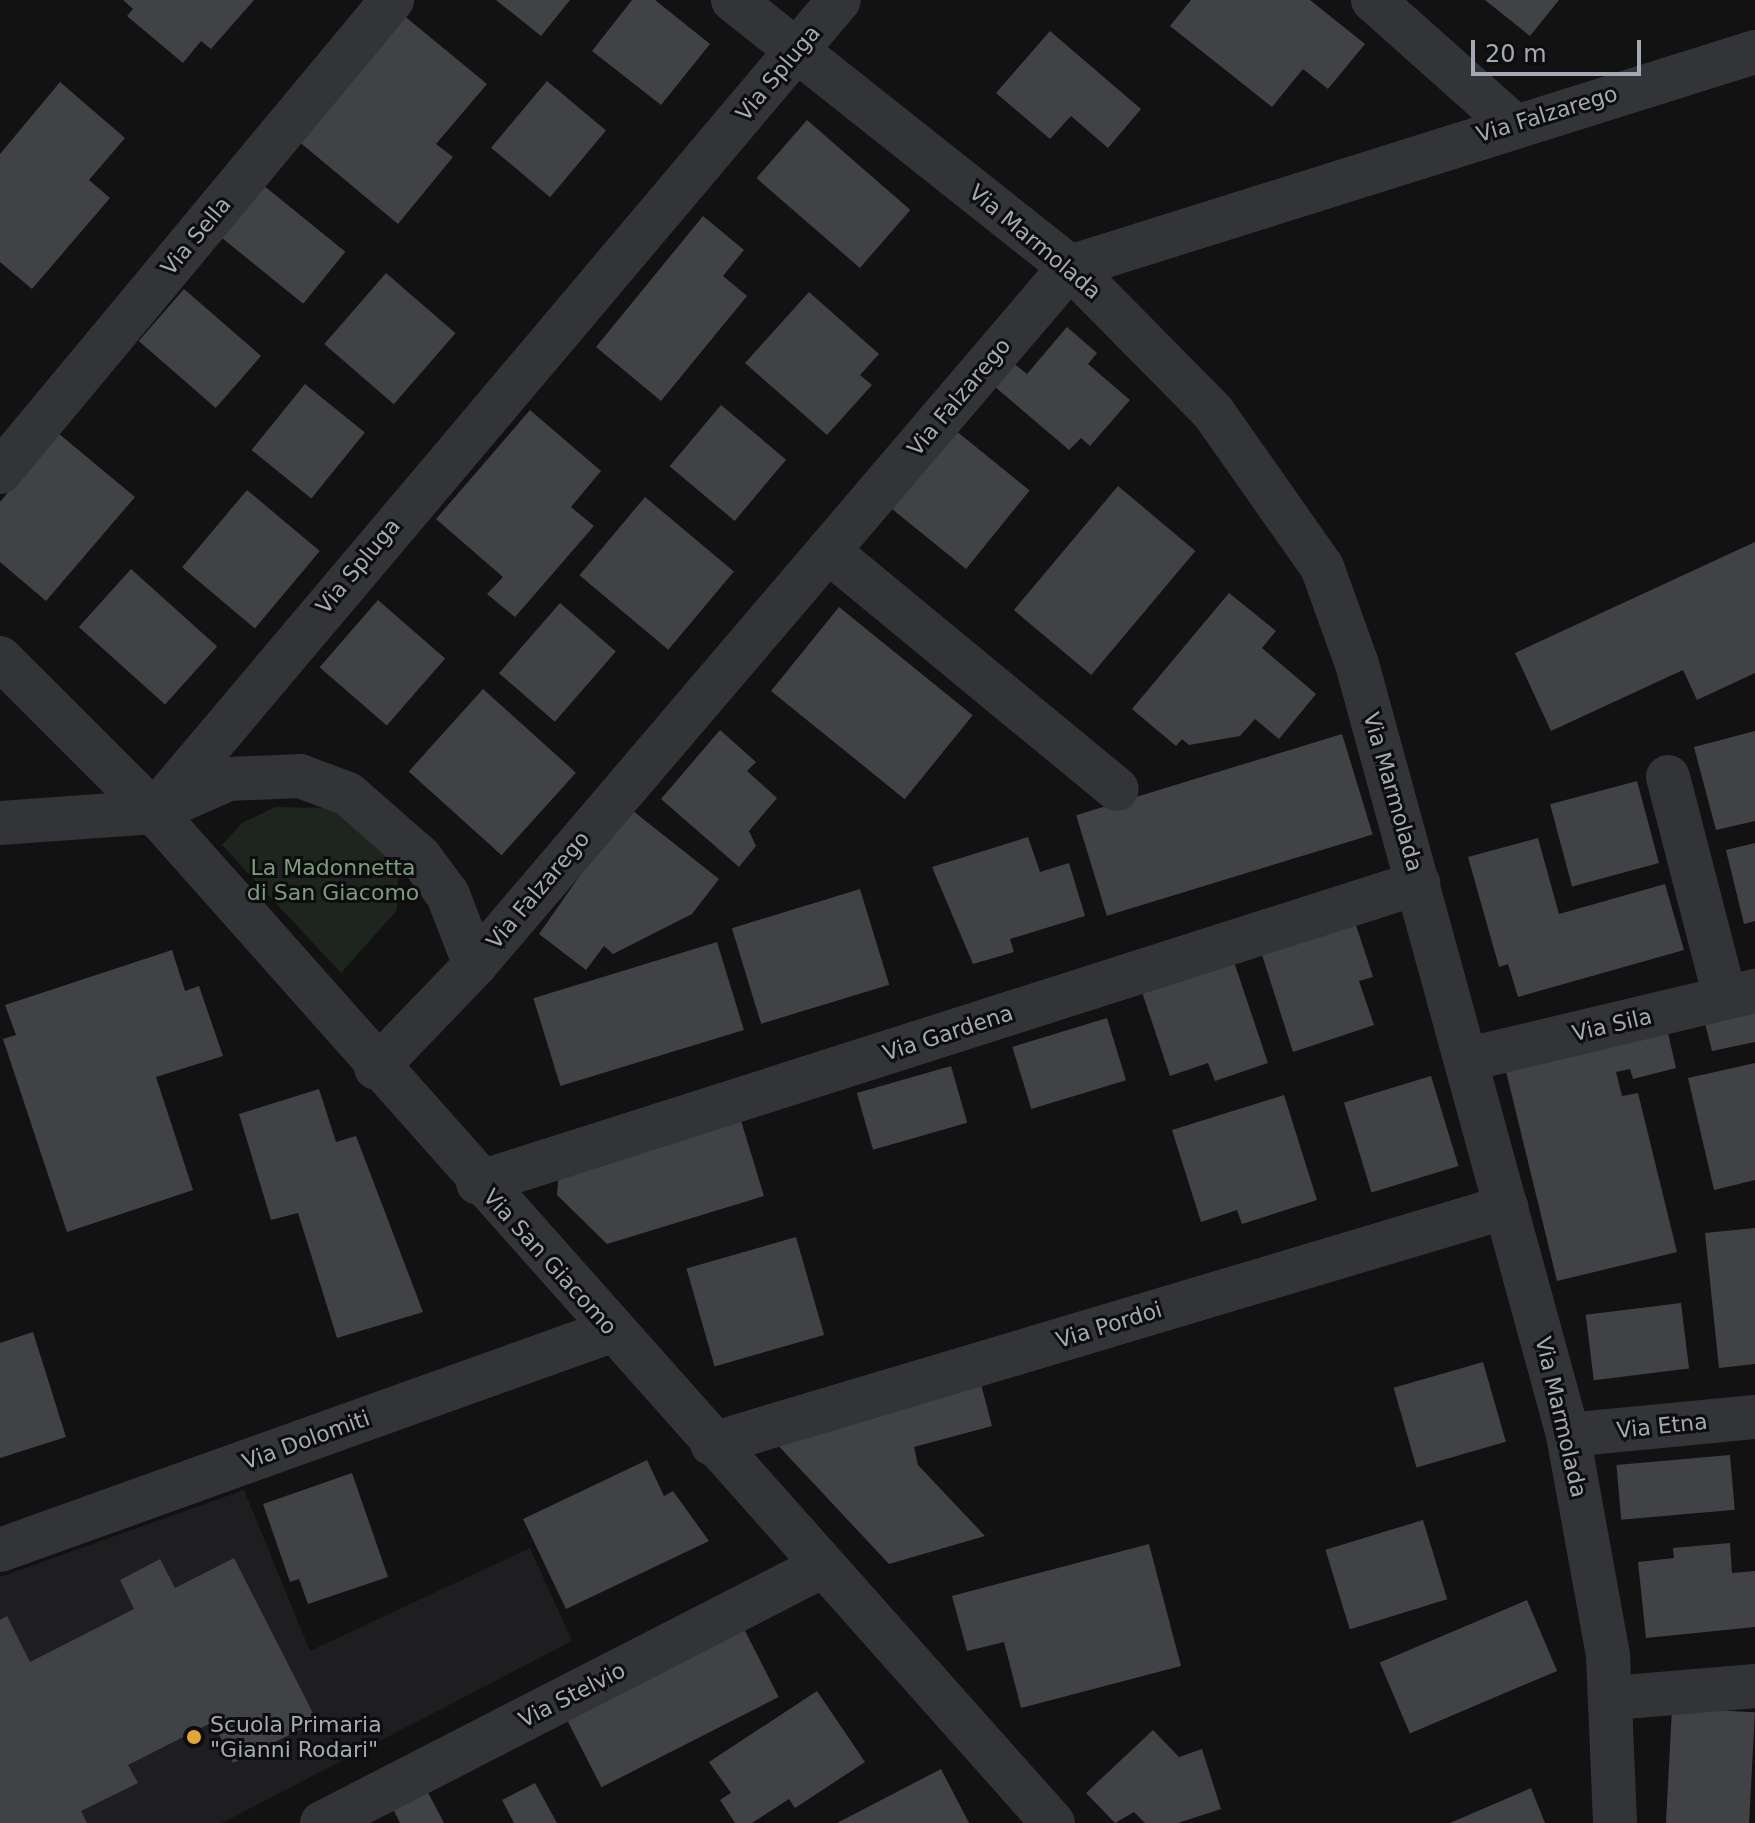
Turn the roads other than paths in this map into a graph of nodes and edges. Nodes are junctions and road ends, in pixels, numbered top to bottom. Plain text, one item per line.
1 (392, 0) edge
2 (733, 0) edge
3 (839, 0) edge
4 (1373, 0) edge
5 (796, 51) junction
6 (1755, 52) edge
7 (1512, 124) junction
8 (1070, 267) junction
9 (0, 472) edge
10 (828, 551) junction
11 (0, 658) edge
12 (1668, 777) dead end
13 (1117, 789) dead end
14 (154, 812) junction
15 (0, 823) edge
16 (1418, 883) junction
17 (475, 965) junction
18 (1740, 995) edge
19 (1469, 1059) junction
20 (376, 1068) junction
21 (478, 1183) junction
22 (1506, 1207) junction
23 (611, 1331) junction
24 (1755, 1417) edge
25 (1568, 1435) junction
26 (712, 1444) junction
27 (0, 1550) edge
28 (823, 1566) junction
29 (1755, 1686) edge
30 (1613, 1698) junction
31 (322, 1823) edge
32 (1053, 1823) edge
33 (1615, 1823) edge

1 - 9 street, Via Sella
2 - 5 street, Via Marmolada
3 - 5 street, Via Spluga
4 - 7 street
5 - 8 street, Via Marmolada
5 - 14 street, Via Spluga
6 - 7 street, Via Falzarego
7 - 8 street, Via Falzarego
8 - 10 street, Via Falzarego
8 - 16 street, Via Marmolada
10 - 13 street
10 - 17 street, Via Falzarego
11 - 14 street, Via San Giacomo
12 - 18 street
14 - 15 street
14 - 17 street
14 - 20 street, Via San Giacomo
16 - 19 street, Via Marmolada
16 - 21 street, Via Gardena
17 - 20 street, Via Falzarego
18 - 19 street, Via Sila
19 - 22 street, Via Marmolada
20 - 21 street, Via San Giacomo
21 - 23 street, Via San Giacomo
22 - 25 street, Via Marmolada
22 - 26 street, Via Pordoi
23 - 26 street, Via San Giacomo
23 - 27 street, Via Dolomiti
24 - 25 street, Via Etna
25 - 30 street, Via Marmolada
26 - 28 street, Via San Giacomo
28 - 31 street, Via Stelvio
28 - 32 street, Via San Giacomo
29 - 30 street
30 - 33 street, Via Marmolada

